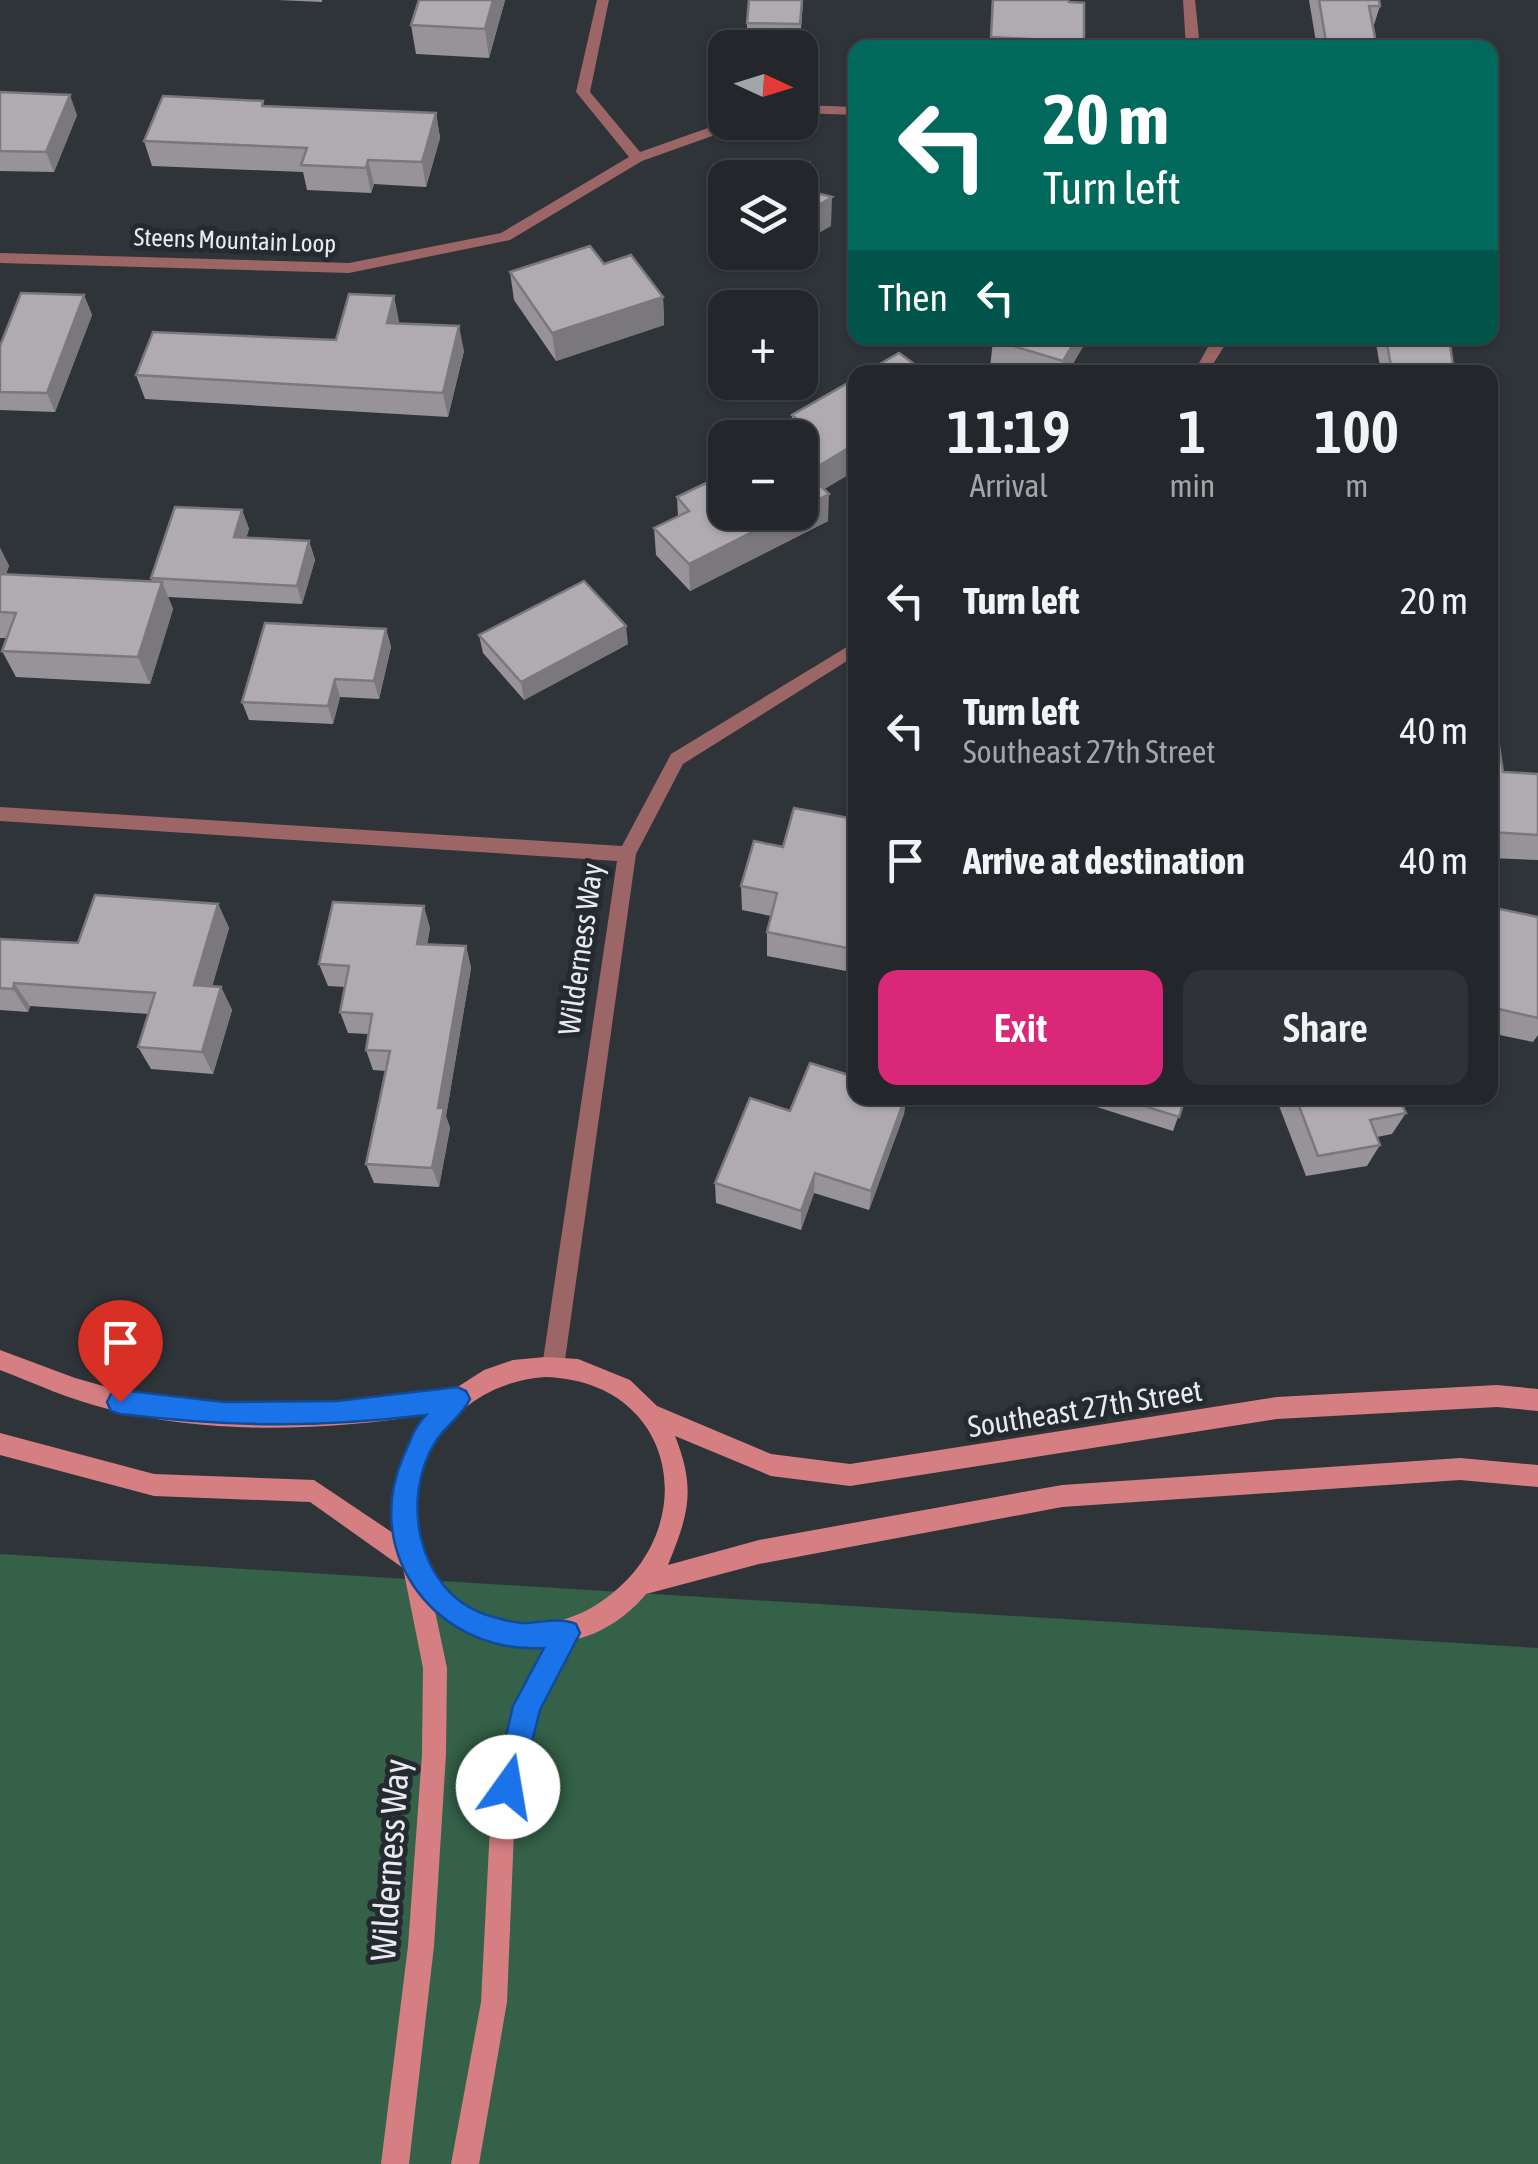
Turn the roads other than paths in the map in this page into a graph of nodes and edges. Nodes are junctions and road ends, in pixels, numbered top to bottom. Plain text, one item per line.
1 (603, 0) edge
2 (1190, 0) edge
3 (1193, 40) edge
4 (818, 110) edge
5 (848, 111) edge
6 (708, 133) edge
7 (638, 158) junction
8 (0, 258) edge
9 (848, 652) edge
10 (0, 814) edge
11 (627, 854) junction
12 (0, 1360) edge
13 (553, 1367) junction
14 (457, 1399) junction
15 (1538, 1400) edge
16 (652, 1415) junction
17 (0, 1444) edge
18 (1538, 1476) edge
19 (413, 1561) junction
20 (646, 1582) junction
21 (567, 1633) junction
22 (395, 2164) edge
23 (466, 2164) edge

1 - 7 street
2 - 3 street
4 - 5 street
6 - 7 street, Steens Mountain Loop
7 - 8 street, Steens Mountain Loop
9 - 11 street, Wilderness Way
10 - 11 street
11 - 13 street, Wilderness Way
12 - 14 main road
13 - 14 main road
13 - 16 main road
14 - 19 main road
15 - 16 main road, Southeast 27th Street
16 - 20 main road
17 - 19 main road
18 - 20 main road
19 - 21 main road
19 - 22 main road, Wilderness Way
20 - 21 main road
21 - 23 main road

